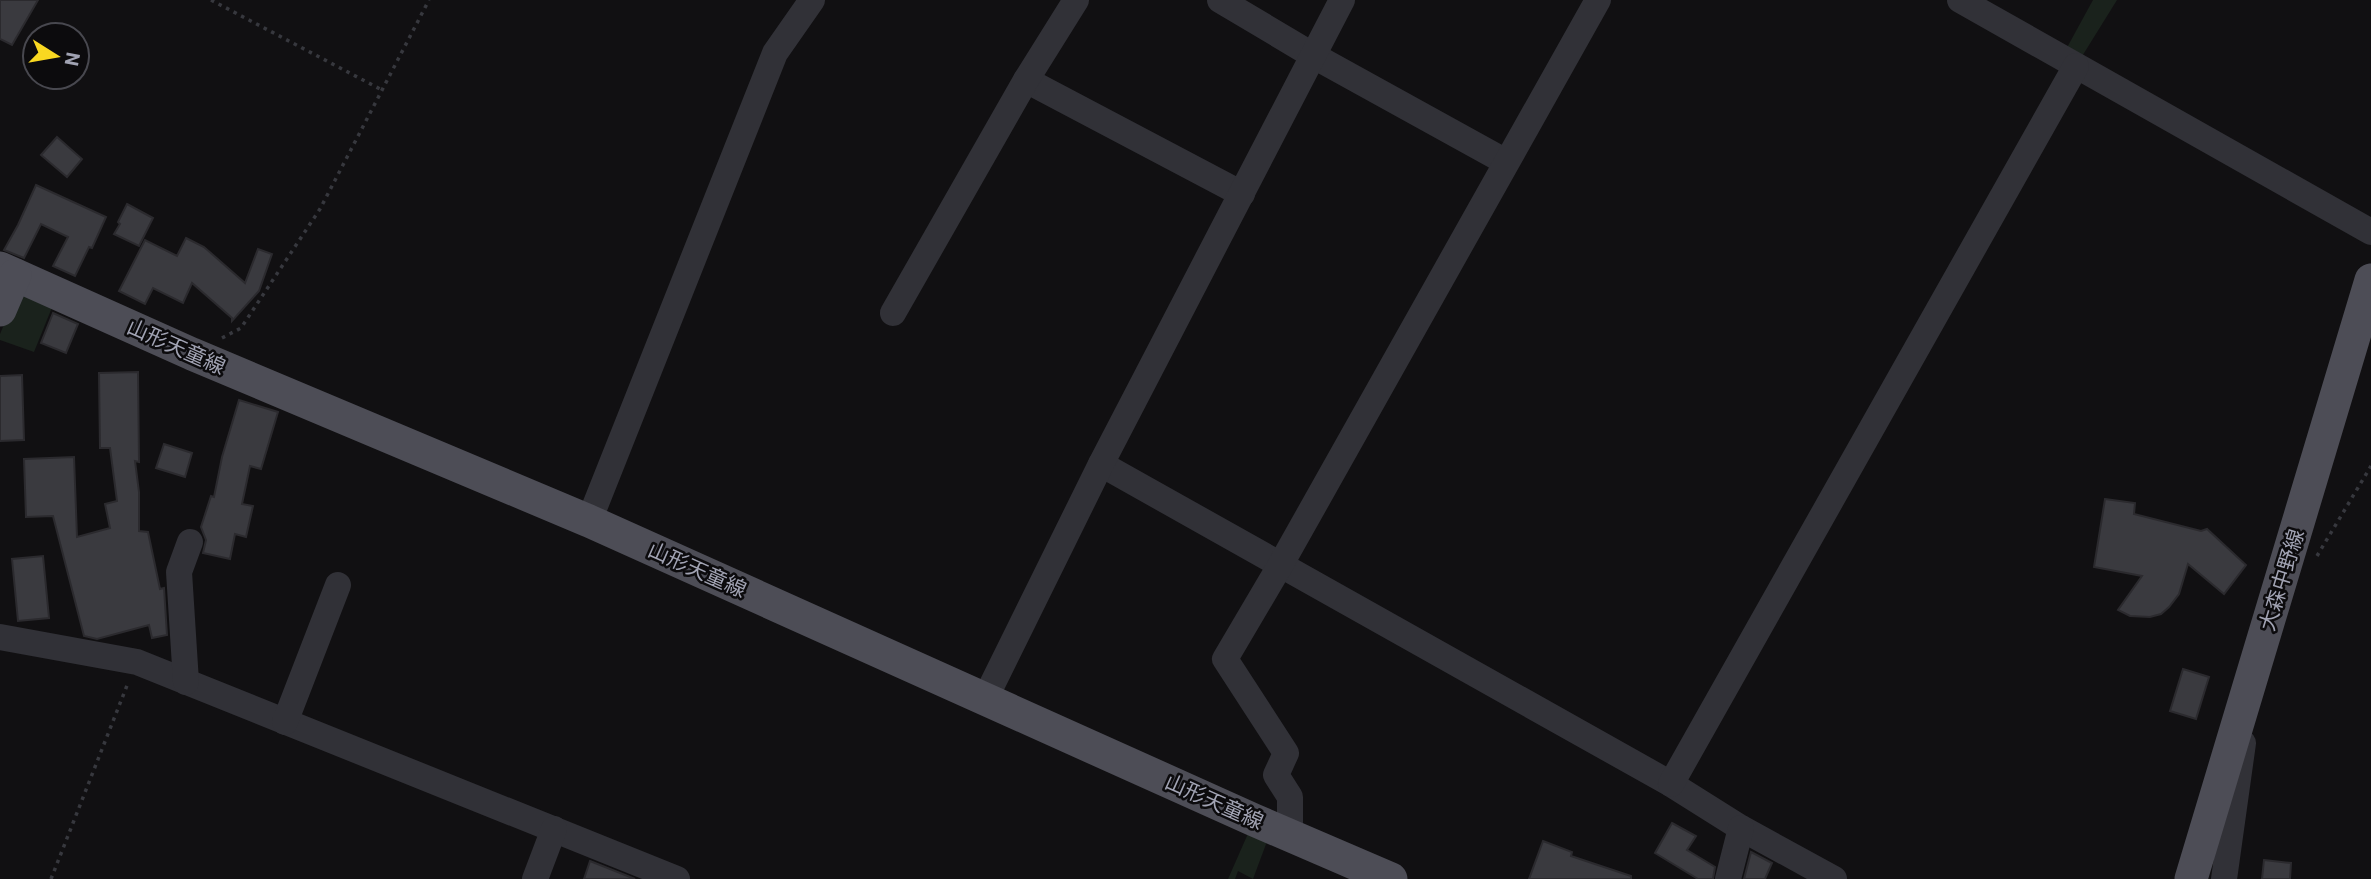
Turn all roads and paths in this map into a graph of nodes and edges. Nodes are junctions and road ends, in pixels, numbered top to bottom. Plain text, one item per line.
1 (211, 0) edge
2 (429, 0) edge
3 (812, 0) edge
4 (1076, 0) edge
5 (1220, 0) edge
6 (1342, 0) edge
7 (1598, 0) edge
8 (1960, 0) edge
9 (1314, 56) junction
10 (2077, 66) junction
11 (1026, 80) junction
12 (382, 90) junction
13 (1506, 162) junction
14 (1242, 194) junction
15 (2371, 232) edge
16 (8, 271) edge
17 (2371, 280) edge
18 (0, 310) edge
19 (892, 313) dead end
20 (192, 354) junction
21 (1101, 464) junction
22 (589, 521) junction
23 (190, 542) dead end
24 (1281, 564) junction
25 (338, 585) dead end
26 (0, 637) edge
27 (137, 662) junction
28 (2252, 679) junction
29 (186, 682) junction
30 (985, 699) junction
31 (285, 722) junction
32 (1671, 784) junction
33 (1741, 828) junction
34 (554, 829) junction
35 (1290, 836) junction
36 (51, 879) edge
37 (535, 879) edge
38 (677, 879) edge
39 (1391, 879) edge
40 (1728, 879) edge
41 (1834, 879) edge
42 (2191, 879) edge
43 (2224, 879) edge

1 - 12 path
2 - 12 path
3 - 22 street
4 - 11 street
5 - 9 street
6 - 9 street
7 - 13 street
8 - 10 street
9 - 13 street
9 - 14 street
10 - 15 street
10 - 32 street
11 - 14 street
11 - 19 street
12 - 20 path
13 - 24 street
14 - 21 street
16 - 18 main road
16 - 20 main road, 山形天童線
17 - 28 main road, 大森中野線
20 - 22 main road, 山形天童線
21 - 24 street
21 - 30 street
22 - 30 main road, 山形天童線
23 - 29 street
24 - 32 street
24 - 35 street
25 - 31 street
26 - 27 street
27 - 29 street
27 - 36 path
28 - 42 main road, 大森中野線
28 - 43 street
29 - 31 street
30 - 35 main road, 山形天童線
31 - 34 street
32 - 33 street
33 - 40 street
33 - 41 street
34 - 37 street
34 - 38 street
35 - 39 main road, 山形天童線

